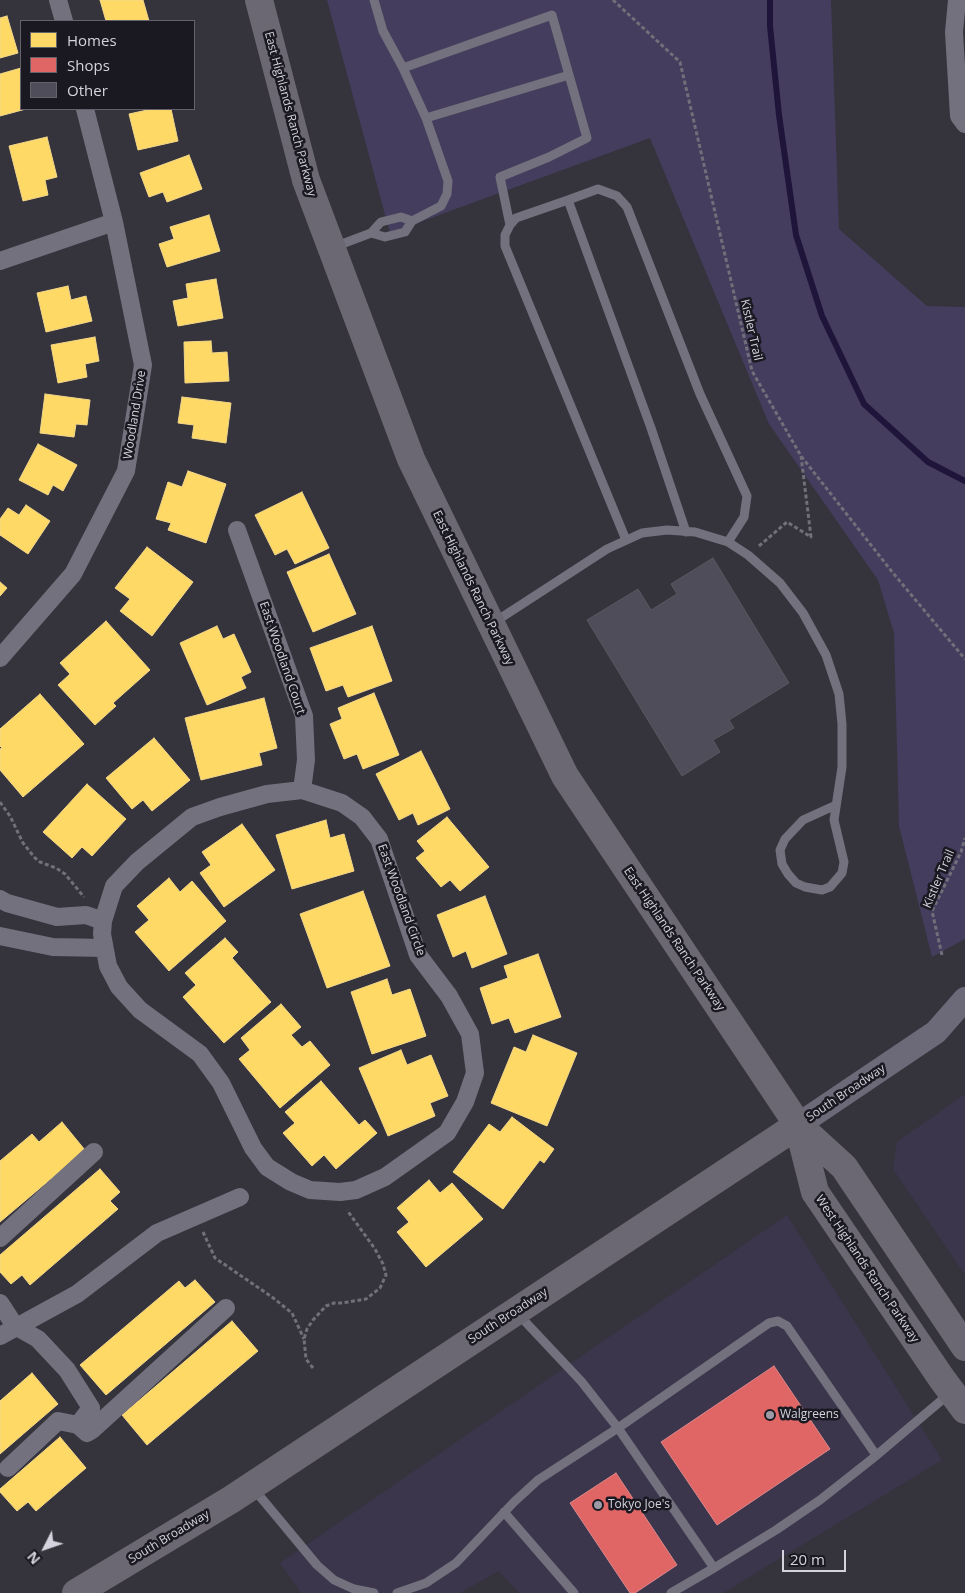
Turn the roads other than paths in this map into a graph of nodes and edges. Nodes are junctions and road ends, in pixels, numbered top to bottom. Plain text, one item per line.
1 (58, 0) edge
2 (259, 0) edge
3 (374, 0) edge
4 (957, 0) edge
5 (64, 20) edge
6 (403, 68) junction
7 (569, 75) junction
8 (85, 110) edge
9 (426, 118) junction
10 (965, 124) edge
11 (568, 200) junction
12 (412, 221) junction
13 (114, 222) junction
14 (510, 225) junction
15 (372, 233) junction
16 (331, 248) junction
17 (0, 261) edge
18 (237, 530) dead end
19 (686, 532) junction
20 (626, 540) junction
21 (728, 542) junction
22 (491, 624) junction
23 (0, 658) edge
24 (302, 790) junction
25 (836, 805) junction
26 (0, 899) edge
27 (103, 921) junction
28 (0, 936) edge
29 (104, 948) junction
30 (965, 999) edge
31 (965, 1023) edge
32 (936, 1032) junction
33 (798, 1124) junction
34 (94, 1152) dead end
35 (240, 1197) dead end
36 (0, 1238) edge
37 (0, 1304) edge
38 (226, 1308) dead end
39 (516, 1311) junction
40 (7, 1331) edge
41 (959, 1334) edge
42 (958, 1401) edge
43 (85, 1427) junction
44 (618, 1428) junction
45 (876, 1455) junction
46 (8, 1468) dead end
47 (251, 1486) junction
48 (504, 1512) junction
49 (714, 1568) junction
50 (76, 1593) edge
51 (374, 1593) edge
52 (397, 1593) edge
53 (574, 1593) edge
54 (671, 1593) edge

1 - 5 street
2 - 16 main road, East Highlands Ranch Parkway
3 - 6 lane
4 - 10 street
6 - 7 lane
6 - 9 lane
7 - 9 lane
7 - 14 lane
8 - 13 street, Woodland Drive
9 - 12 lane
11 - 14 lane
11 - 19 lane
11 - 21 lane
12 - 15 lane
12 - 15 lane
13 - 17 street
13 - 23 street, Woodland Drive
14 - 20 lane
15 - 16 lane
16 - 22 main road, East Highlands Ranch Parkway
18 - 24 street, East Woodland Court
19 - 20 lane
19 - 21 lane
20 - 22 lane
21 - 25 lane
22 - 33 main road, East Highlands Ranch Parkway
24 - 27 street, East Woodland Circle
24 - 29 street, East Woodland Circle
25 - 25 lane
26 - 27 street
27 - 29 street, East Woodland Circle
28 - 29 street
30 - 32 main road, South Broadway
31 - 32 main road, South Broadway
32 - 33 main road, South Broadway
33 - 39 main road, South Broadway
33 - 41 main road
33 - 42 main road, West Highlands Ranch Parkway
34 - 36 street
35 - 40 street
37 - 40 street
38 - 43 street
39 - 44 lane
39 - 47 main road, South Broadway
40 - 43 street
42 - 45 lane
43 - 46 street
44 - 45 lane
44 - 48 lane
44 - 49 lane
45 - 49 lane
47 - 50 main road, South Broadway
47 - 51 lane
48 - 52 lane
48 - 53 lane
49 - 54 lane

